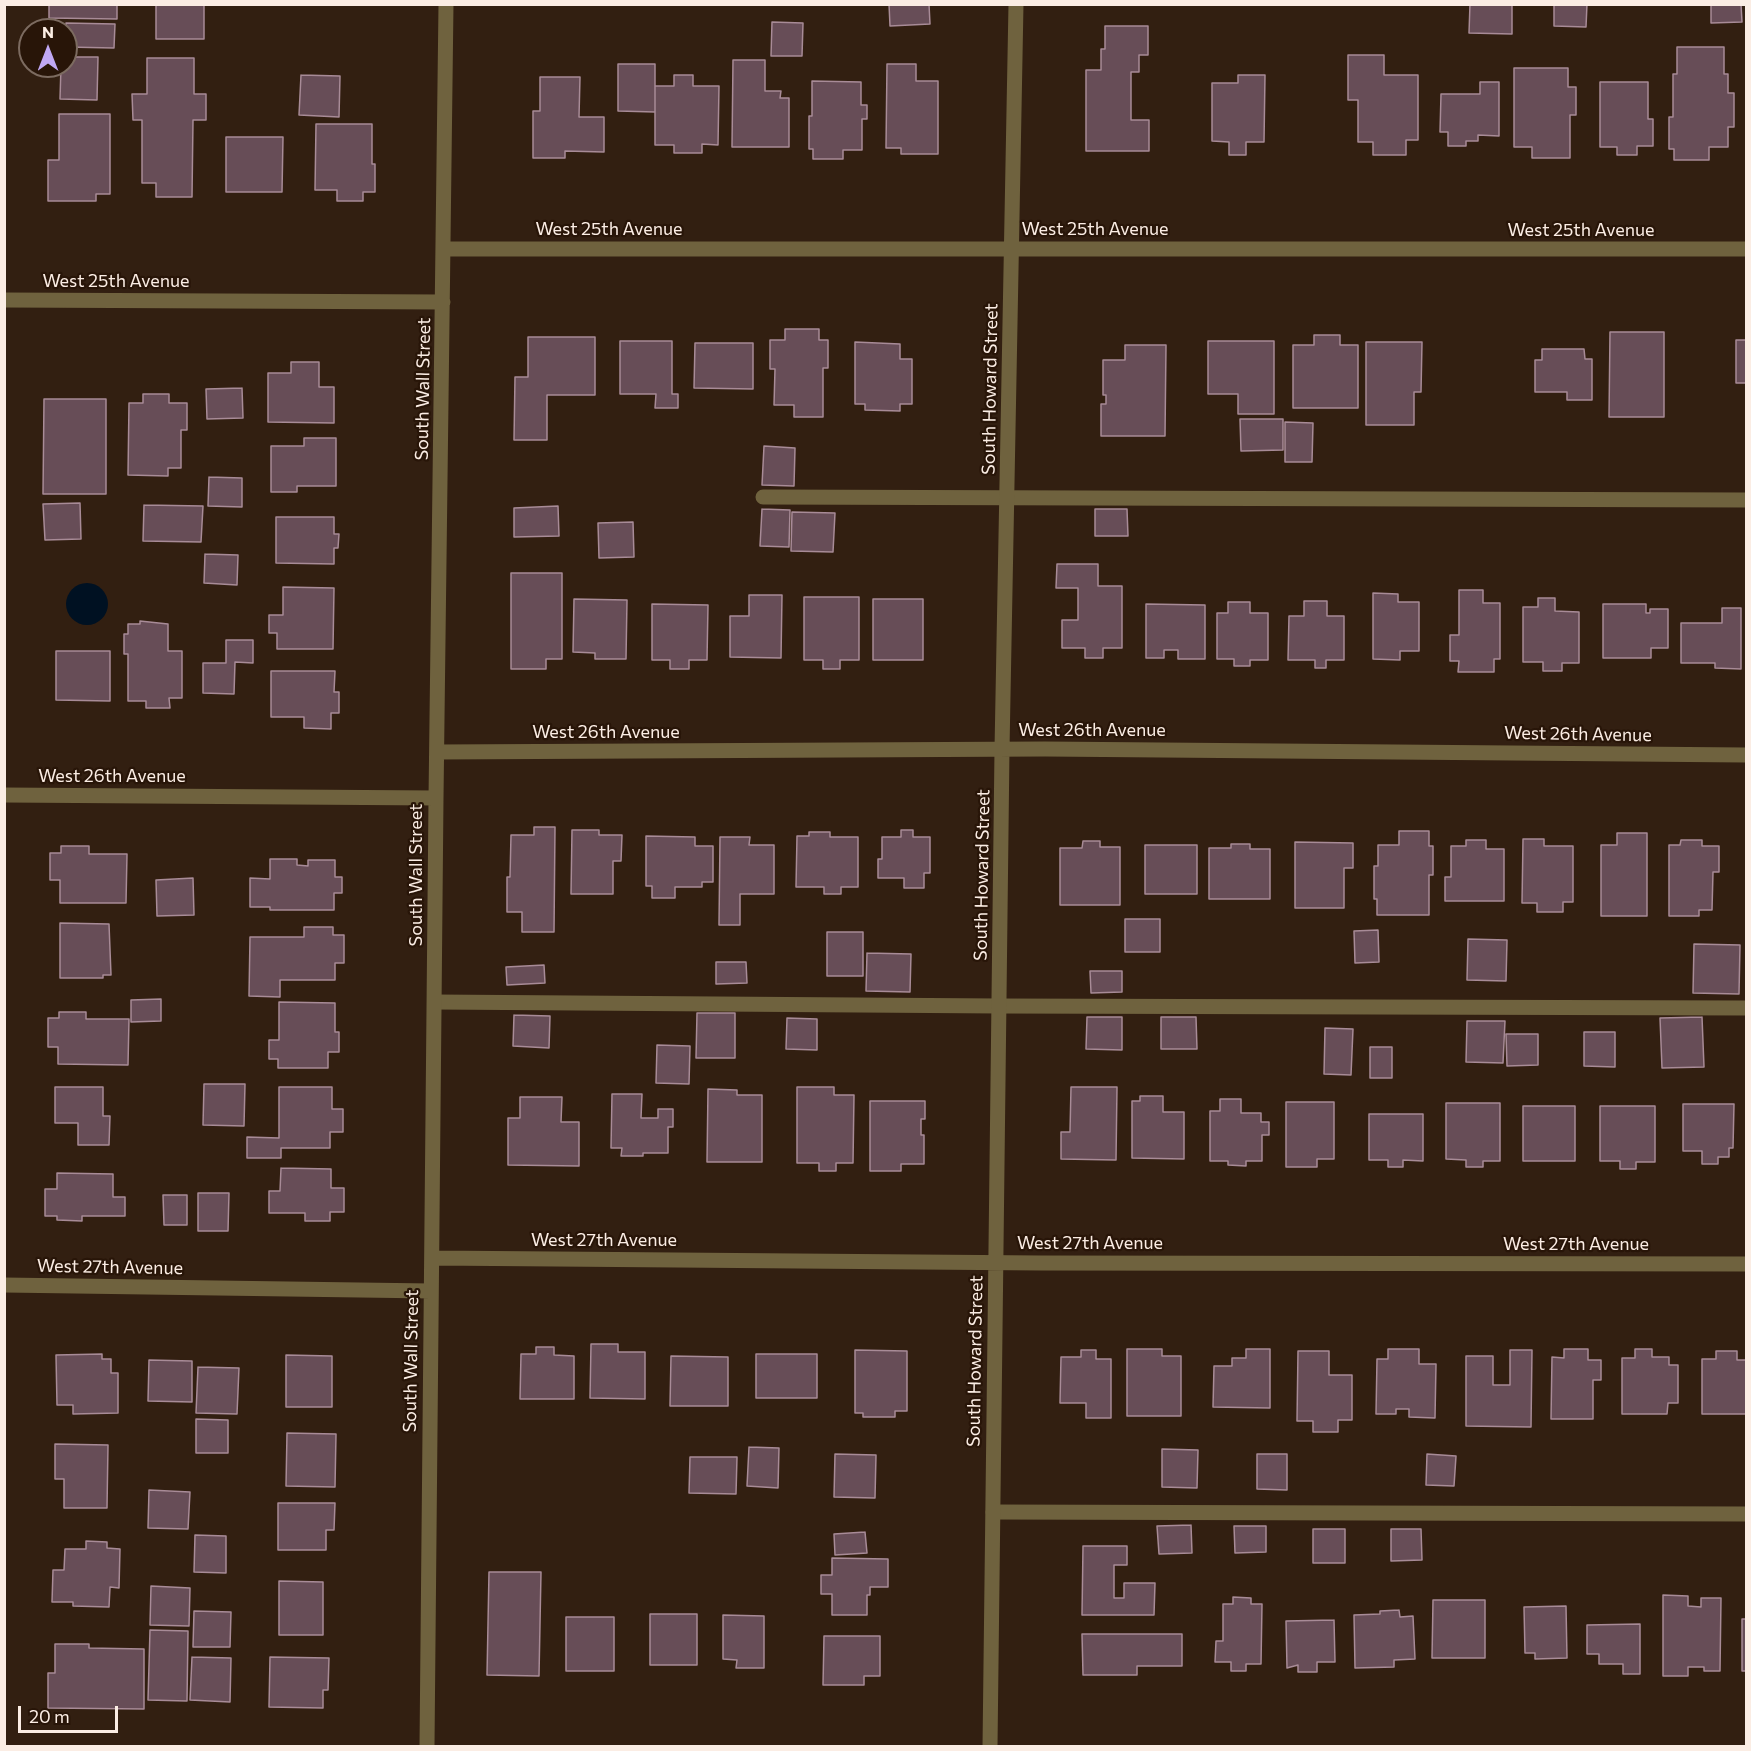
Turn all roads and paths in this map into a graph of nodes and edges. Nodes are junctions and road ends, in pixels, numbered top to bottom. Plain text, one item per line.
1 (446, 4) edge
2 (1016, 4) edge
3 (443, 249) junction
4 (1012, 249) junction
5 (1746, 249) edge
6 (4, 300) edge
7 (443, 302) junction
8 (763, 497) dead end
9 (1008, 497) junction
10 (1746, 500) edge
11 (1002, 749) junction
12 (437, 752) junction
13 (1746, 755) edge
14 (4, 795) edge
15 (436, 798) junction
16 (435, 1002) junction
17 (999, 1006) junction
18 (1746, 1008) edge
19 (433, 1258) junction
20 (996, 1262) junction
21 (1746, 1264) edge
22 (4, 1285) edge
23 (431, 1292) junction
24 (993, 1512) junction
25 (1746, 1514) edge
26 (427, 1746) edge
27 (990, 1746) edge

1 - 3 street, South Wall Street
2 - 4 street, South Howard Street
3 - 4 street, West 25th Avenue
3 - 7 street, South Wall Street
4 - 5 street, West 25th Avenue
4 - 9 street, South Howard Street
6 - 7 street, West 25th Avenue
7 - 12 street, South Wall Street
8 - 9 street
9 - 10 street
9 - 11 street, South Howard Street
11 - 12 street, West 26th Avenue
11 - 13 street, West 26th Avenue
11 - 17 street, South Howard Street
12 - 15 street, South Wall Street
14 - 15 street, West 26th Avenue
15 - 16 street, South Wall Street
16 - 17 street
16 - 19 street, South Wall Street
17 - 18 street
17 - 20 street, South Howard Street
19 - 20 street, West 27th Avenue
19 - 23 street, South Wall Street
20 - 21 street, West 27th Avenue
20 - 24 street, South Howard Street
22 - 23 street, West 27th Avenue
23 - 26 street, South Wall Street
24 - 25 street
24 - 27 street, South Howard Street

